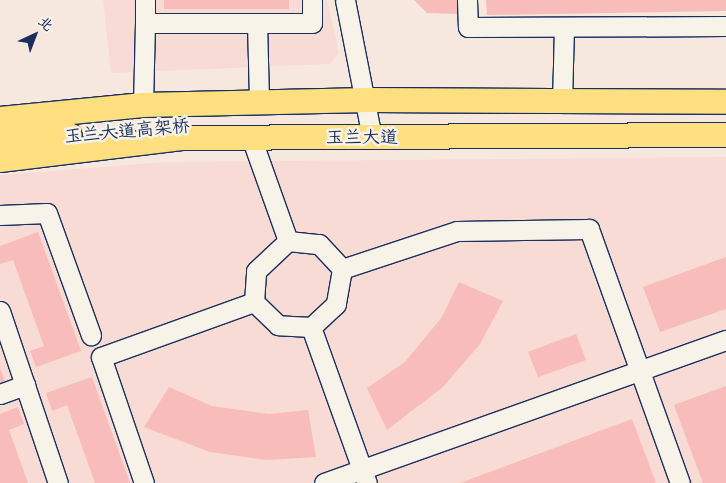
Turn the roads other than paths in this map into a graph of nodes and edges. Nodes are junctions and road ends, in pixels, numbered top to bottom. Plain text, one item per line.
1 (145, 0) edge
2 (312, 0) edge
3 (344, 0) edge
4 (467, 0) edge
5 (145, 23) junction
6 (257, 23) junction
7 (564, 26) junction
8 (726, 26) edge
9 (368, 100) junction
10 (726, 102) edge
11 (562, 103) junction
12 (143, 105) junction
13 (0, 119) edge
14 (255, 119) junction
15 (0, 131) edge
16 (726, 135) edge
17 (372, 136) junction
18 (0, 142) edge
19 (0, 160) edge
20 (0, 216) edge
21 (288, 241) junction
22 (342, 269) junction
23 (254, 302) junction
24 (0, 311) edge
25 (311, 327) junction
26 (91, 335) dead end
27 (726, 340) edge
28 (640, 371) junction
29 (25, 385) junction
30 (0, 394) edge
31 (364, 476) edge
32 (58, 483) edge
33 (144, 483) edge
34 (324, 483) edge
35 (680, 483) edge

1 - 5 street
2 - 6 street
3 - 9 street
4 - 7 street
5 - 6 street
5 - 12 street
6 - 14 street
7 - 8 street
7 - 11 street
9 - 11 main road, 玉兰大道
9 - 14 main road, 玉兰大道
9 - 17 street
10 - 11 main road, 玉兰大道
12 - 13 main road, 玉兰大道
12 - 14 main road, 玉兰大道
14 - 15 main road, 玉兰大道高架桥
14 - 17 main road, 玉兰大道
14 - 18 main road, 玉兰大道高架桥
14 - 19 main road, 玉兰大道
14 - 21 street
16 - 17 main road, 玉兰大道
20 - 26 street
21 - 22 street
21 - 23 street
22 - 25 street
22 - 28 street
23 - 25 street
23 - 33 street
24 - 29 street
25 - 31 street
27 - 28 street
28 - 31 street
28 - 35 street
29 - 30 street
29 - 32 street
31 - 34 street

